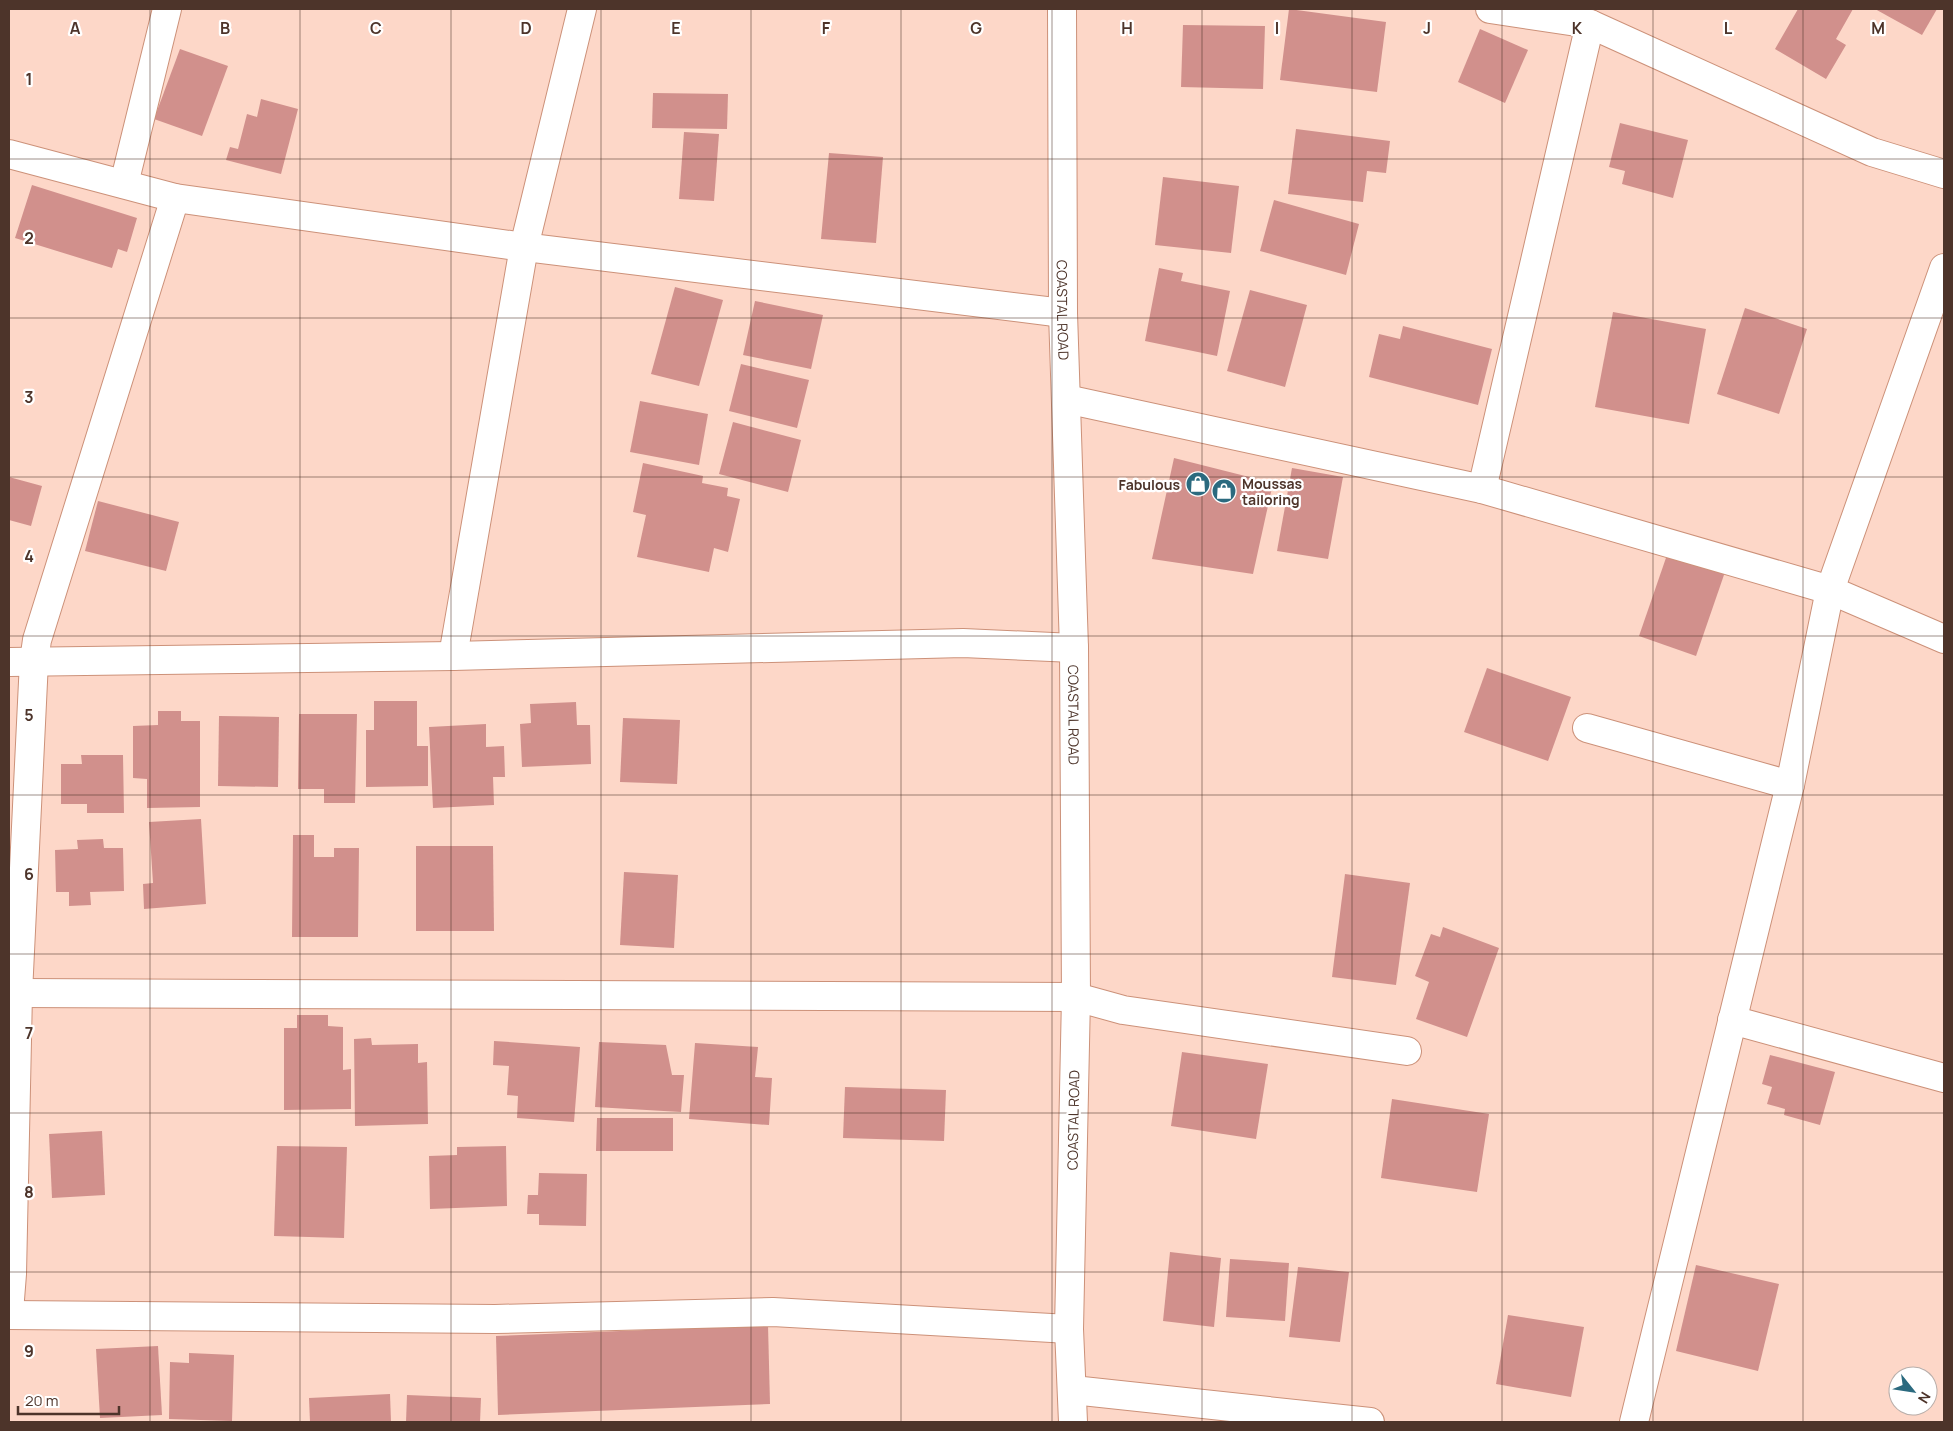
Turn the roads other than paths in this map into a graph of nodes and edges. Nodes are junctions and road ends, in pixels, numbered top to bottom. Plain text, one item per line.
1 (166, 9) edge
2 (582, 9) edge
3 (1062, 9) edge
4 (1490, 9) edge
5 (1590, 24) junction
6 (9, 154) edge
7 (1944, 174) edge
8 (124, 184) junction
9 (175, 198) junction
10 (524, 247) junction
11 (1944, 268) edge
12 (1063, 313) junction
13 (1066, 399) junction
14 (1482, 489) junction
15 (1830, 590) junction
16 (1944, 639) edge
17 (1074, 648) junction
18 (453, 656) junction
19 (21, 661) edge
20 (1587, 728) dead end
21 (1790, 785) junction
22 (18, 993) junction
23 (1076, 997) junction
24 (1732, 1020) junction
25 (1407, 1051) dead end
26 (1944, 1078) edge
27 (9, 1313) edge
28 (1069, 1329) junction
29 (1073, 1390) junction
30 (1073, 1422) edge
31 (1370, 1422) edge
32 (1634, 1422) edge

1 - 8 street
2 - 10 street
3 - 12 street, COASTAL ROAD
4 - 5 street
5 - 7 street
5 - 14 street
6 - 8 street
8 - 9 street
9 - 10 street
9 - 19 street
10 - 12 street
10 - 18 street
11 - 15 street
12 - 13 street, COASTAL ROAD
13 - 14 street
13 - 17 street, COASTAL ROAD
14 - 15 street
15 - 16 street
15 - 21 street
17 - 18 street
17 - 23 street, COASTAL ROAD
18 - 19 street
19 - 22 street
20 - 21 street
21 - 24 street
22 - 23 street
22 - 27 street
23 - 25 street
23 - 28 street, COASTAL ROAD
24 - 26 street
24 - 32 street
27 - 28 street
28 - 29 street, COASTAL ROAD
29 - 30 street, COASTAL ROAD
29 - 31 street

